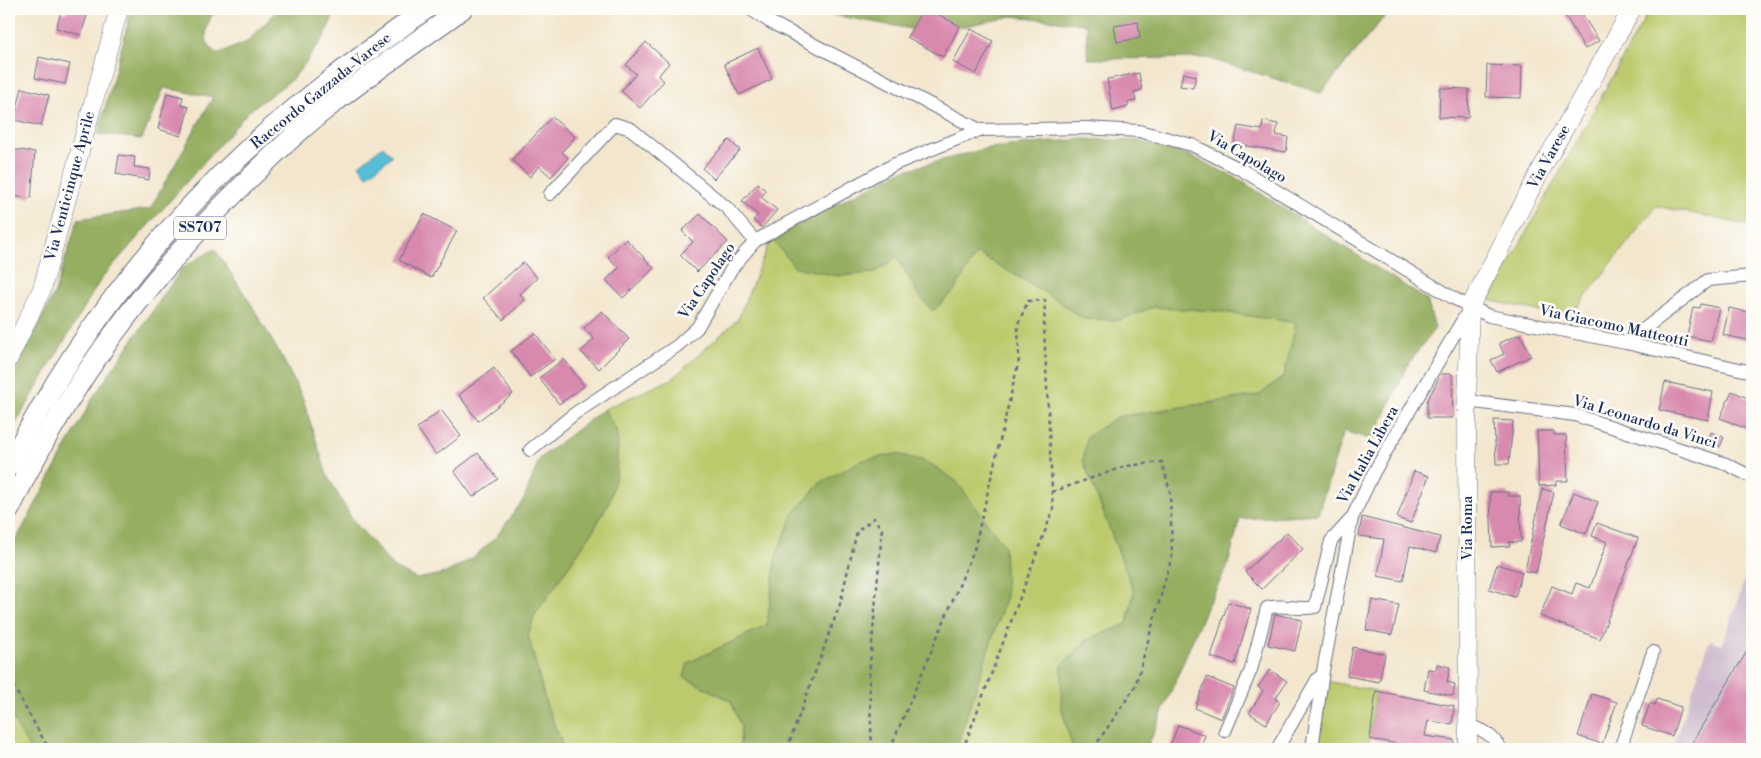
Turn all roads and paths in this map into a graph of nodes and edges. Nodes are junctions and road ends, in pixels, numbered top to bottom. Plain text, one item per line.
1 (119, 9) edge
2 (426, 9) edge
3 (462, 9) edge
4 (750, 9) edge
5 (1632, 9) edge
6 (980, 130) junction
7 (550, 194) dead end
8 (755, 241) junction
9 (1752, 276) edge
10 (1470, 307) junction
11 (1626, 343) junction
12 (9, 358) edge
13 (1752, 372) edge
14 (1467, 401) junction
15 (530, 450) dead end
16 (9, 466) edge
17 (1752, 477) edge
18 (1052, 492) junction
19 (9, 510) edge
20 (1352, 518) junction
21 (1653, 652) dead end
22 (1322, 670) junction
23 (9, 679) edge
24 (1468, 726) junction
25 (1225, 730) dead end
26 (49, 749) edge
27 (787, 749) edge
28 (872, 749) edge
29 (890, 749) edge
30 (963, 749) edge
31 (1093, 749) edge
32 (1277, 749) edge
33 (1312, 749) edge
34 (1468, 749) edge
35 (1502, 749) edge
36 (1620, 749) edge

1 - 12 main road, Via Venticinque Aprile
2 - 16 highway, Raccordo Gazzada-Varese / SS707
3 - 19 highway, Raccordo Gazzada-Varese / SS707
4 - 6 street, Via Capolago
5 - 10 main road, Via Varese
6 - 8 street, Via Capolago
6 - 10 street, Via Capolago
7 - 8 street
8 - 15 street, Via Capolago
9 - 11 street
10 - 11 street, Via Giacomo Matteotti
10 - 14 main road, Via Roma
10 - 20 street, Via Italia Libera
11 - 13 street, Via Giacomo Matteotti
14 - 17 street, Via Leonardo da Vinci
14 - 24 main road, Via Roma
18 - 29 path
18 - 30 path
18 - 31 path
20 - 22 street, Via Italia Libera
20 - 25 street
21 - 36 street
22 - 32 street
22 - 33 street, Via Italia Libera
23 - 26 path
24 - 34 main road, Via Roma
24 - 35 street
27 - 28 path

